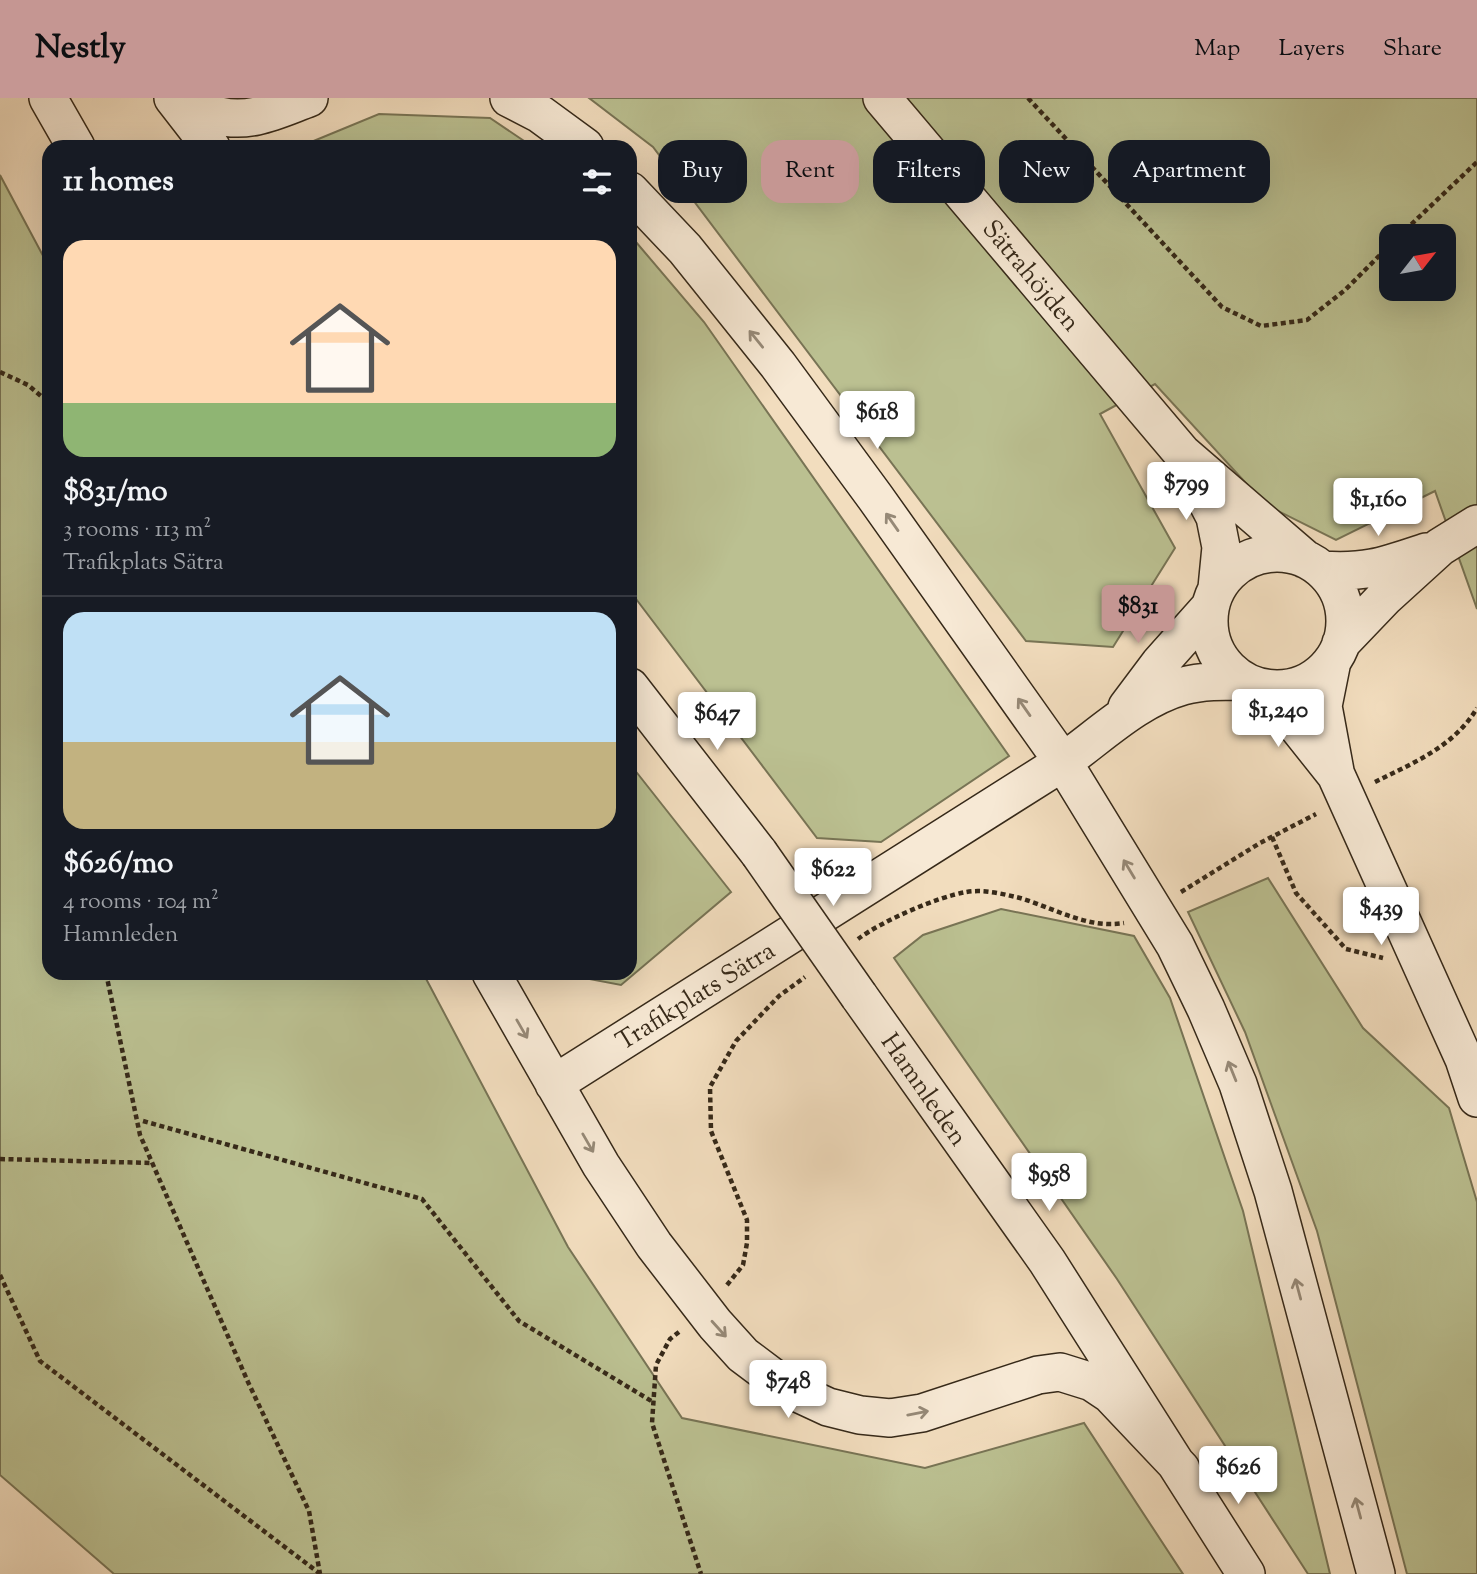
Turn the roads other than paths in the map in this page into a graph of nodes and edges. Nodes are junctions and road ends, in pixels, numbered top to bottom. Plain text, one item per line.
1 (48, 98) edge
2 (173, 98) edge
3 (187, 98) edge
4 (309, 98) edge
5 (509, 98) edge
6 (882, 98) edge
7 (72, 140) edge
8 (206, 140) edge
9 (575, 140) edge
10 (637, 198) edge
11 (1182, 453) junction
12 (1477, 524) edge
13 (1440, 547) junction
14 (1314, 565) junction
15 (1213, 598) junction
16 (1337, 652) junction
17 (1252, 685) junction
18 (637, 696) edge
19 (1115, 722) junction
20 (1063, 762) junction
21 (1331, 792) junction
22 (495, 980) edge
23 (554, 1084) junction
24 (1477, 1098) edge
25 (1181, 1469) junction
26 (1246, 1574) edge
27 (1376, 1574) edge

1 - 7 main road
2 - 8 main road
3 - 4 main road
5 - 9 main road
6 - 11 main road, Sätrahöjden
20 -> 10 main road
11 - 14 main road, Sätrahöjden
11 - 15 main road, Sätrahöjden
12 - 13 main road
13 - 14 main road
13 - 16 main road
14 - 15 main road
14 - 16 main road
15 - 17 main road
15 - 19 main road, Trafikplats Sätra
16 - 17 main road
16 - 21 main road
17 - 19 main road, Trafikplats Sätra
17 - 21 main road
18 - 25 main road, Hamnleden, bridge
19 - 20 main road, Trafikplats Sätra
20 - 23 main road, Trafikplats Sätra
27 -> 20 main road
21 - 24 main road
22 -> 23 main road
23 -> 25 main road
25 - 26 main road, Hamnleden

